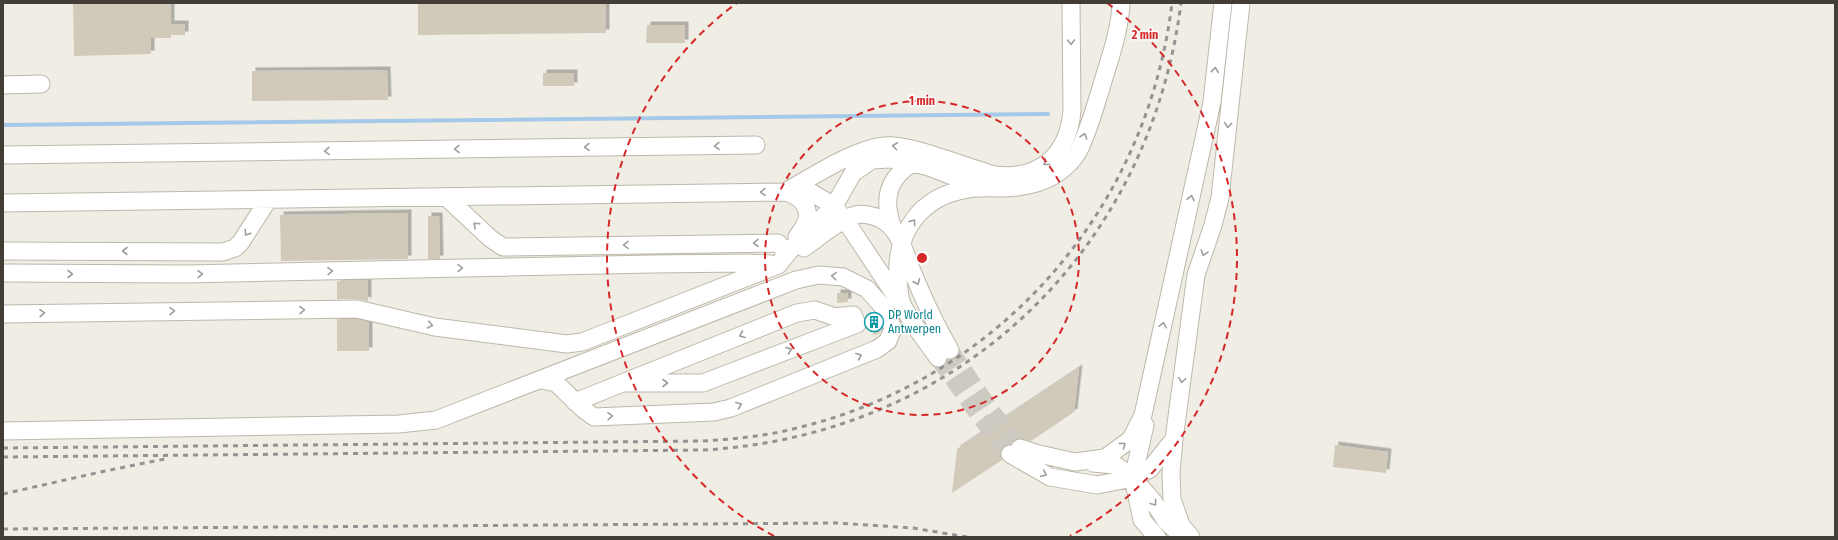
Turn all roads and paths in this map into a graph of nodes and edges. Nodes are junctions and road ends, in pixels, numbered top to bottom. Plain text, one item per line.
1 (1071, 3) edge
2 (1122, 3) edge
3 (1223, 3) edge
4 (1241, 3) edge
5 (41, 84) dead end
6 (3, 85) edge
7 (756, 145) dead end
8 (3, 155) edge
9 (936, 157) junction
10 (912, 163) junction
11 (984, 188) junction
12 (785, 192) junction
13 (447, 198) junction
14 (268, 200) junction
15 (3, 203) edge
16 (834, 206) junction
17 (845, 220) junction
18 (892, 228) junction
19 (901, 243) junction
20 (3, 251) edge
21 (785, 257) junction
22 (3, 273) edge
23 (904, 308) junction
24 (3, 314) edge
25 (1157, 353) junction
26 (542, 380) junction
27 (626, 383) junction
28 (575, 402) junction
29 (3, 431) edge
30 (1174, 439) junction
31 (1075, 462) junction
32 (1133, 478) junction
33 (1157, 537) edge
34 (1183, 537) edge
35 (1191, 537) edge

1 -> 9 lane
11 -> 2 lane
25 -> 3 lane
4 -> 30 lane
5 - 6 lane
7 -> 8 lane
9 - 10 lane
9 -> 12 lane
10 - 11 lane
10 - 16 lane
10 - 18 lane
19 -> 11 lane
12 -> 13 lane
12 - 16 lane
12 - 21 lane
13 - 14 lane
21 -> 13 lane
14 - 15 lane
14 -> 20 lane
16 - 17 lane
16 - 21 lane
17 - 18 lane
17 - 21 lane
17 - 23 lane
18 - 19 lane
19 - 23 lane
19 -> 23 lane
22 -> 21 lane
24 -> 21 lane
31 -> 25 lane
25 - 32 lane
26 - 28 lane
28 -> 26 lane
26 - 29 lane
27 -> 27 lane
27 - 28 lane
30 - 32 lane
30 - 35 lane
31 - 32 lane
31 -> 32 lane
32 - 33 lane
32 -> 34 lane

